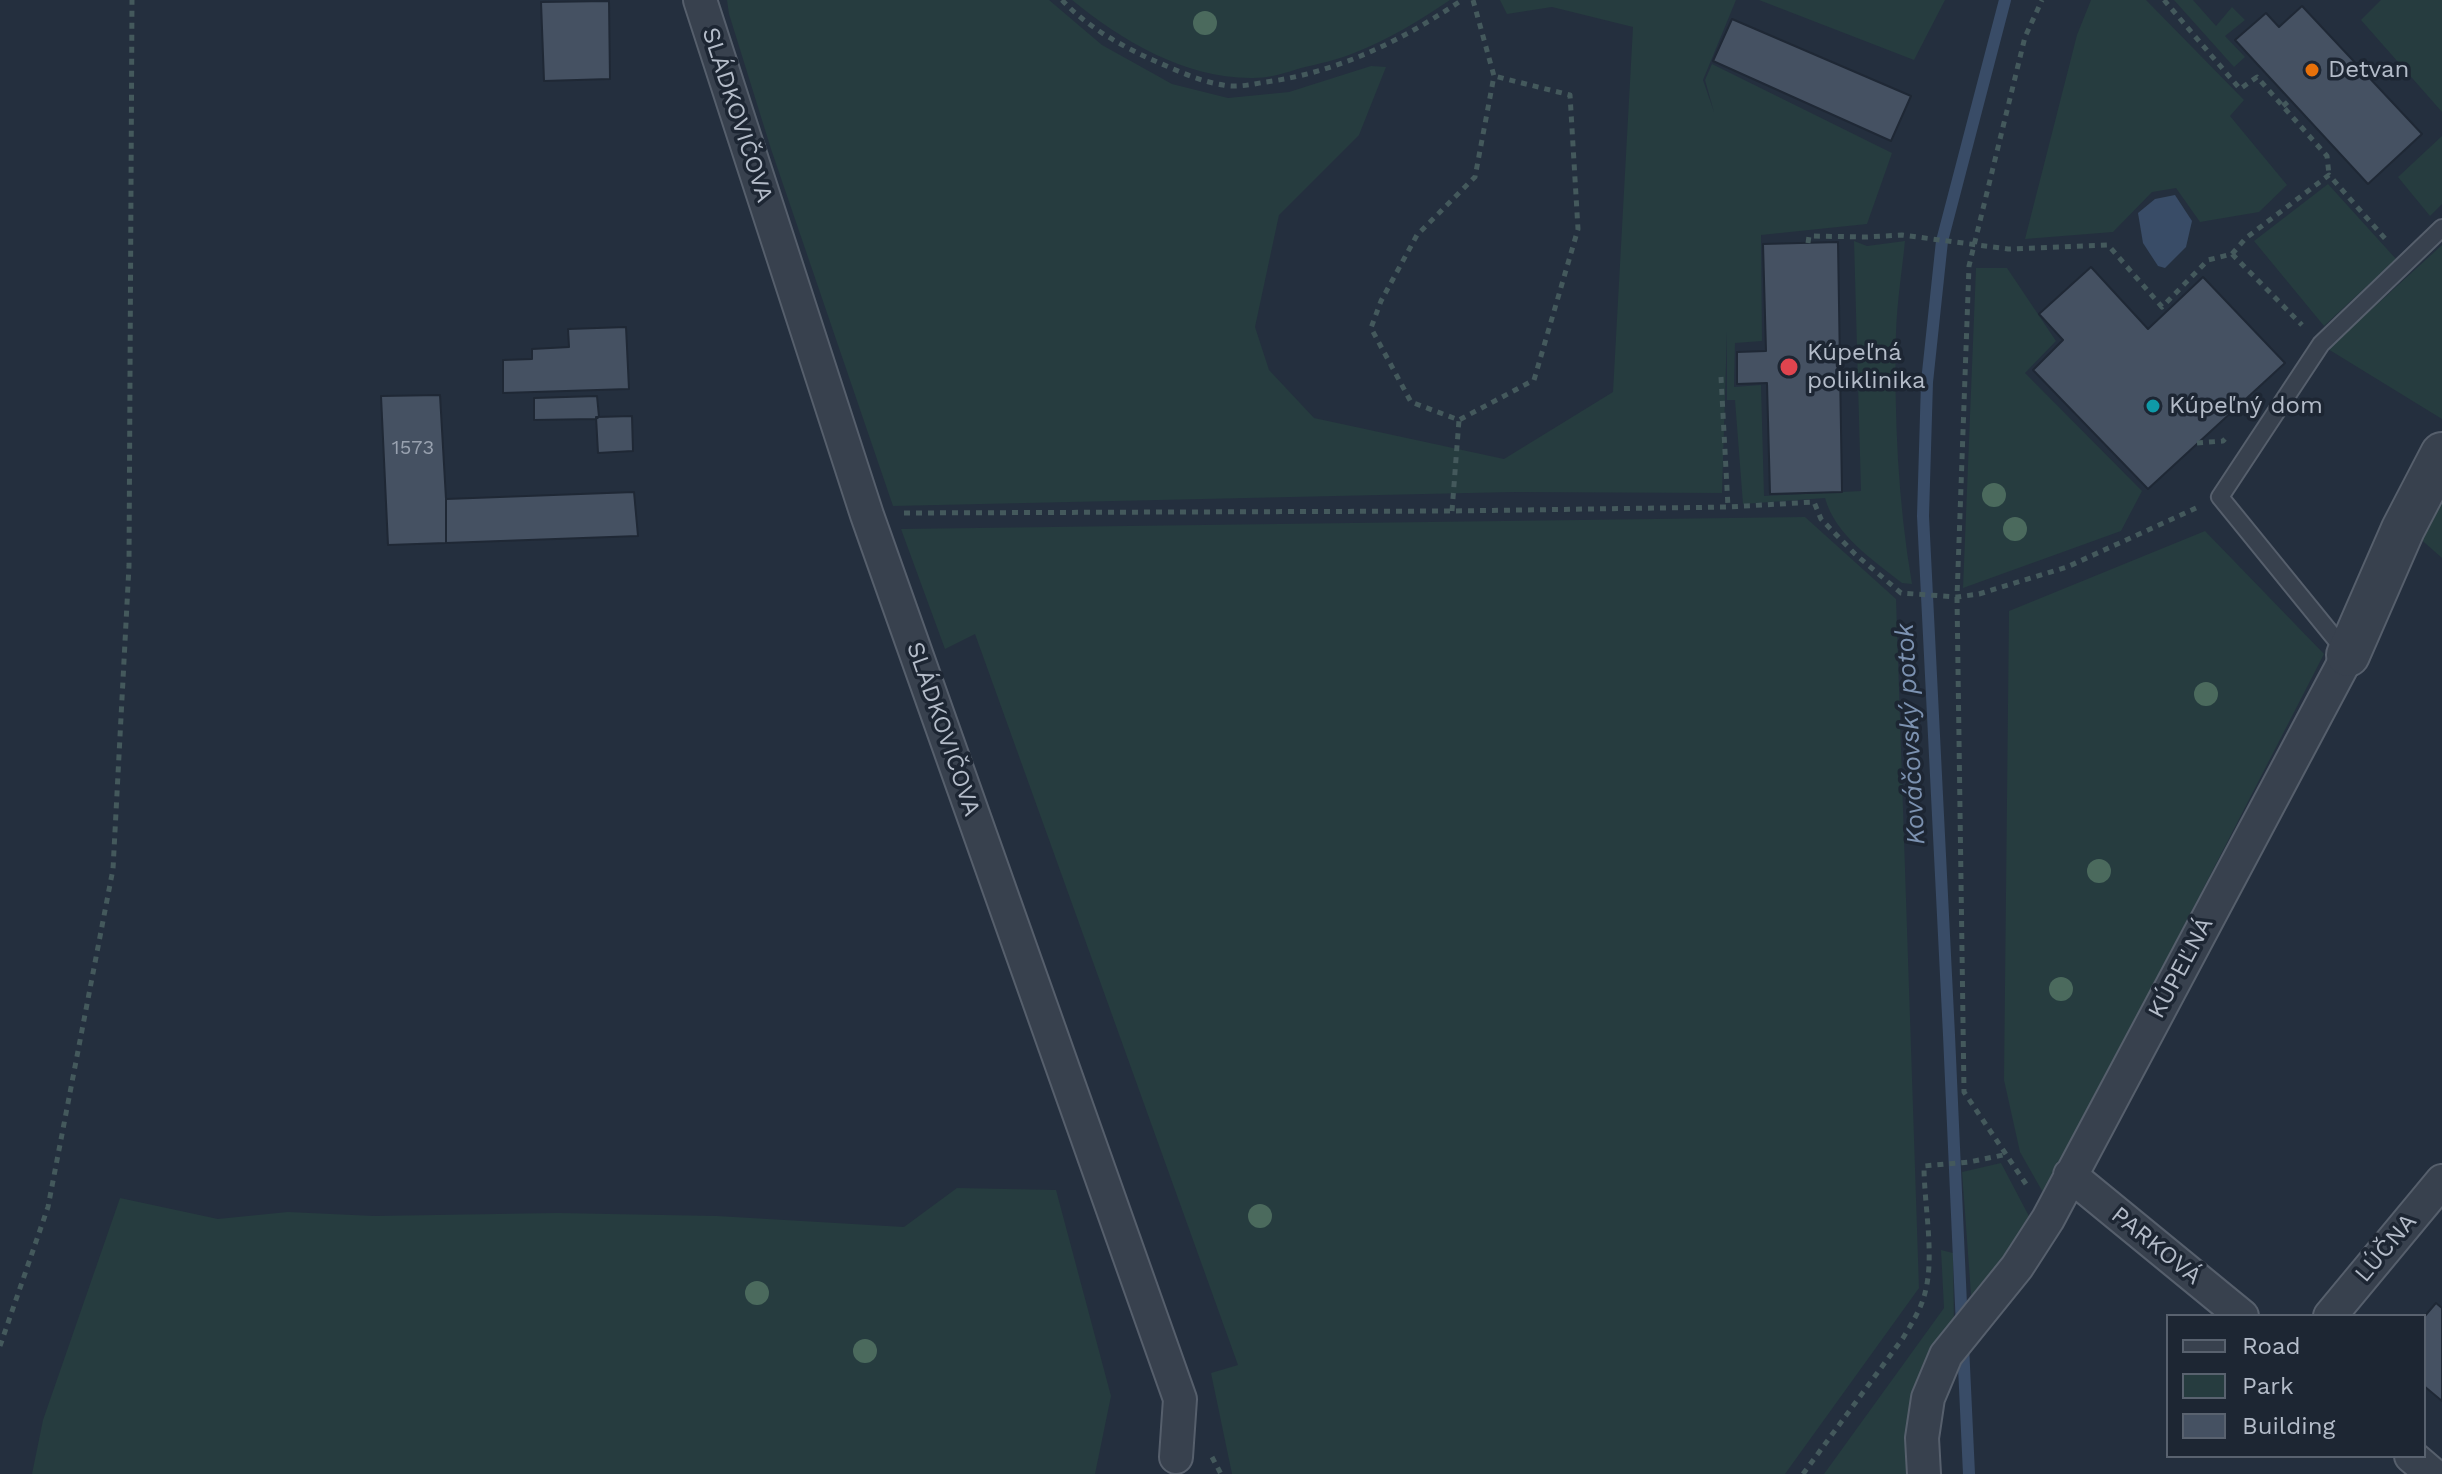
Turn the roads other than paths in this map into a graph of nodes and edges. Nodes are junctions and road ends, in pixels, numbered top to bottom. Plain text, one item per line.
1 (700, 0) edge
2 (2442, 228) edge
3 (2442, 454) edge
4 (2348, 655) junction
5 (2070, 1175) junction
6 (2442, 1181) edge
7 (2240, 1314) edge
8 (2332, 1314) edge
9 (1176, 1457) dead end
10 (2413, 1458) edge
11 (1924, 1474) edge
12 (2432, 1474) edge

1 - 9 street, SLÁDKOVIČOVA
2 - 4 lane
3 - 4 street, KÚPEĽNÁ
4 - 5 street, KÚPEĽNÁ
5 - 7 street, PARKOVÁ
5 - 11 street, KÚPEĽNÁ
6 - 8 street, LÚČNA
10 - 12 street

